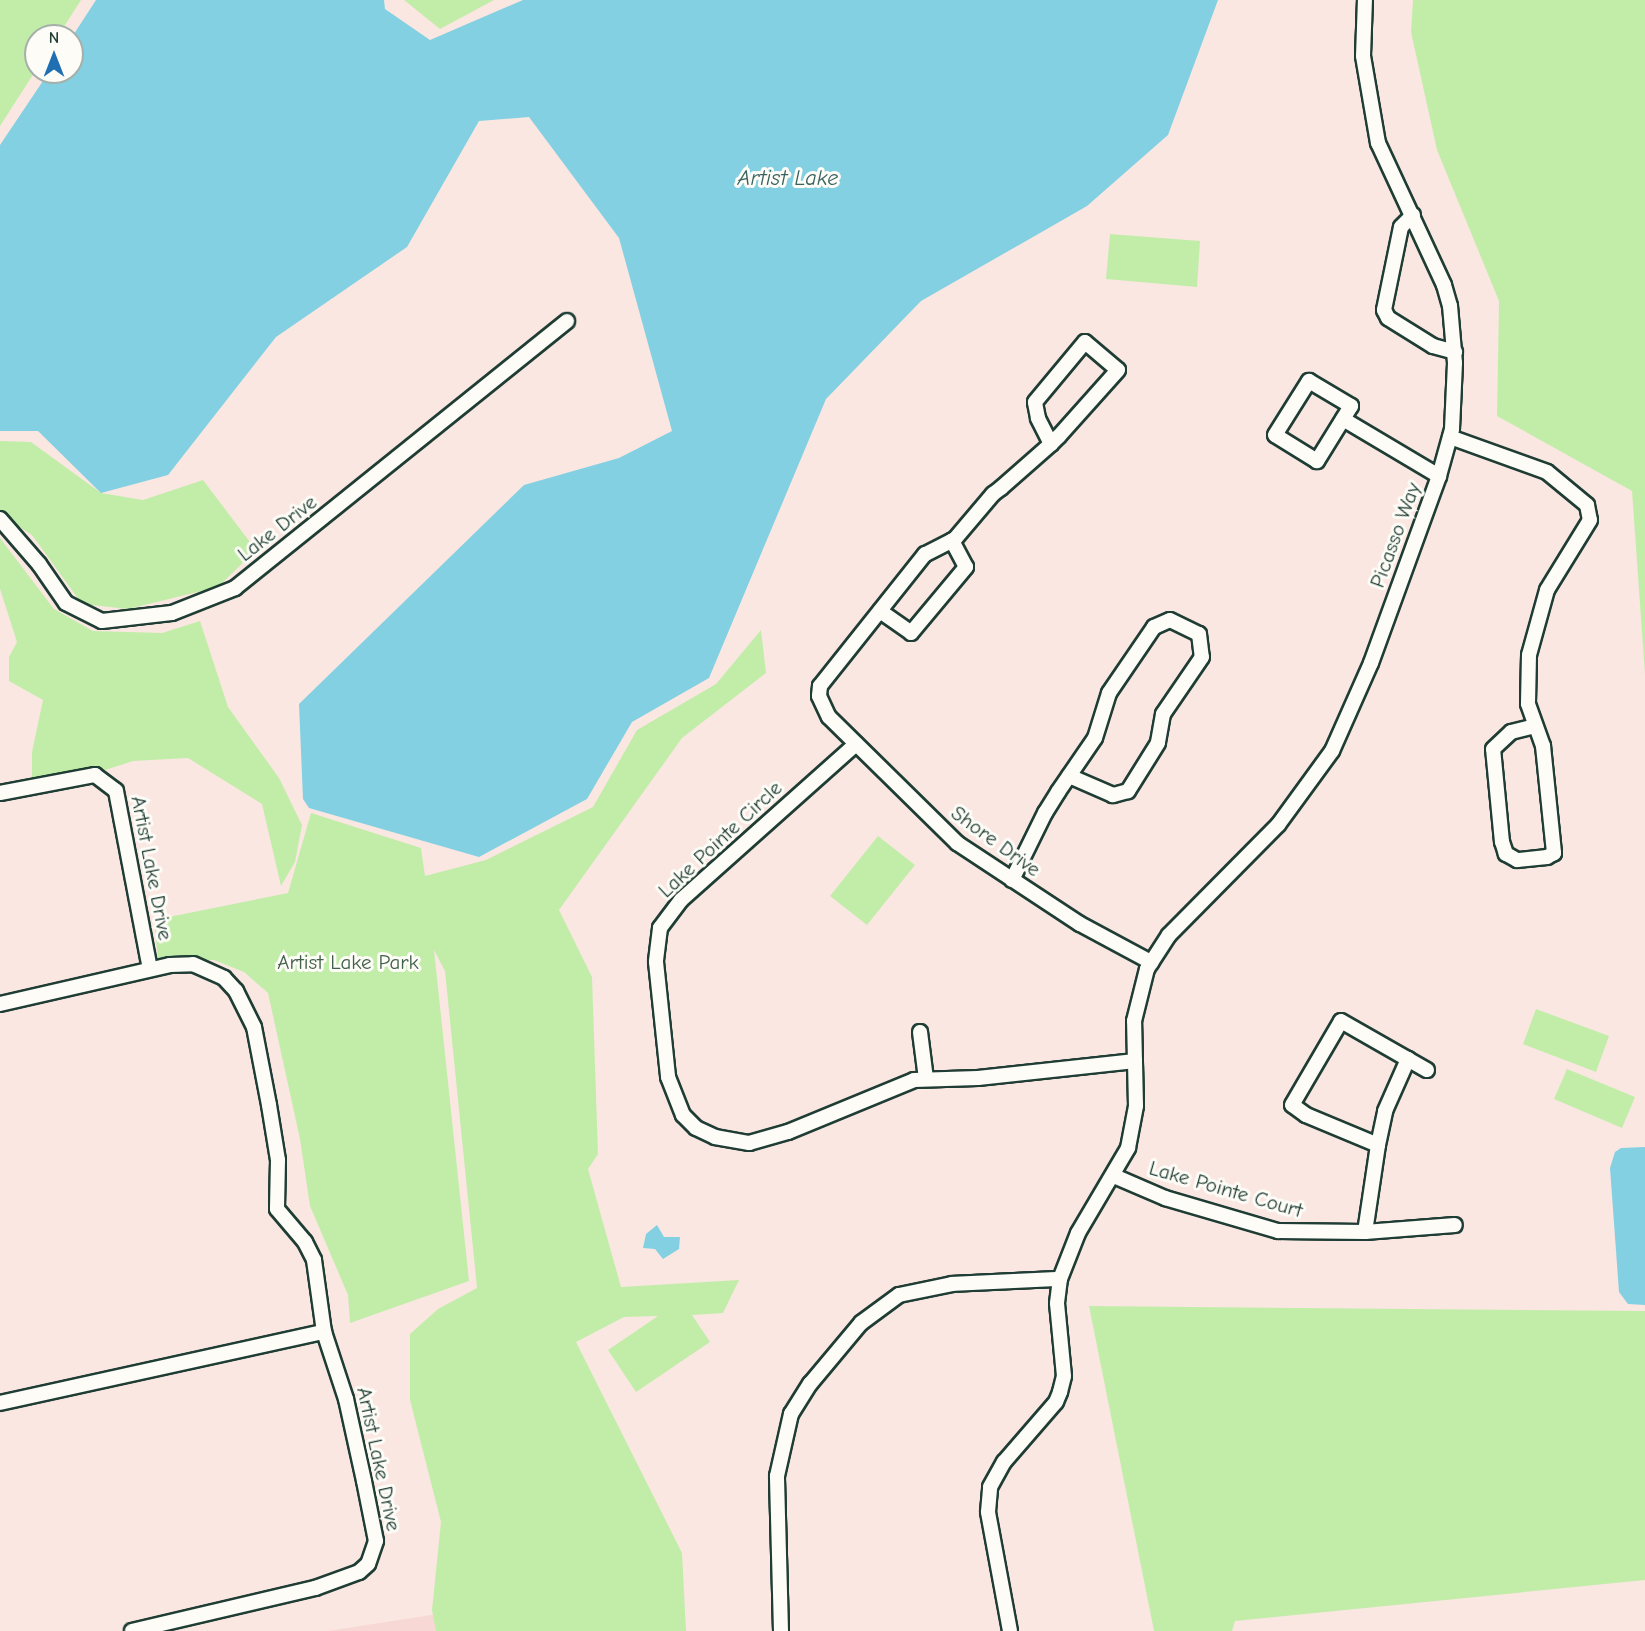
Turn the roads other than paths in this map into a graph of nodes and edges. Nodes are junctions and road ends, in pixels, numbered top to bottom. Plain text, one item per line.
1 (1365, 0) edge
2 (1413, 215) junction
3 (567, 321) dead end
4 (1455, 352) junction
5 (1343, 419) junction
6 (1450, 437) junction
7 (1051, 444) junction
8 (1439, 476) junction
9 (0, 519) edge
10 (952, 541) junction
11 (880, 611) junction
12 (1535, 726) junction
13 (856, 744) junction
14 (1069, 776) junction
15 (0, 793) edge
16 (1012, 880) junction
17 (1151, 962) junction
18 (150, 969) junction
19 (0, 1004) edge
20 (920, 1032) dead end
21 (1408, 1059) junction
22 (1135, 1061) junction
23 (1427, 1070) dead end
24 (926, 1079) junction
25 (1378, 1144) junction
26 (1114, 1176) junction
27 (1455, 1225) dead end
28 (1365, 1232) junction
29 (1060, 1279) junction
30 (324, 1332) junction
31 (0, 1403) edge
32 (132, 1631) edge
33 (781, 1631) edge
34 (1010, 1631) edge

1 - 2 street, Picasso Way
2 - 4 street, Picasso Way
2 - 4 street
3 - 9 street, Lake Drive
4 - 6 street, Picasso Way
5 - 5 street
5 - 8 street
6 - 8 street, Picasso Way
6 - 12 street
7 - 7 street
7 - 10 street
8 - 17 street, Picasso Way
10 - 11 street
10 - 11 street
11 - 13 street, Shore Drive
12 - 12 street
13 - 16 street, Shore Drive
13 - 24 street, Lake Pointe Circle
14 - 14 street
14 - 16 street
15 - 18 street, Artist Lake Drive
16 - 17 street, Shore Drive
17 - 22 street, Picasso Way
18 - 19 street, Artist Lake Drive
18 - 30 street, Artist Lake Drive
20 - 24 street
21 - 23 street
21 - 25 street
21 - 25 street
22 - 24 street, Lake Pointe Circle
22 - 26 street, Picasso Way
25 - 28 street
26 - 28 street, Lake Pointe Court
26 - 29 street, Picasso Way
27 - 28 street, Lake Pointe Court
29 - 33 street
29 - 34 street, Picasso Way
30 - 31 street
30 - 32 street, Artist Lake Drive

